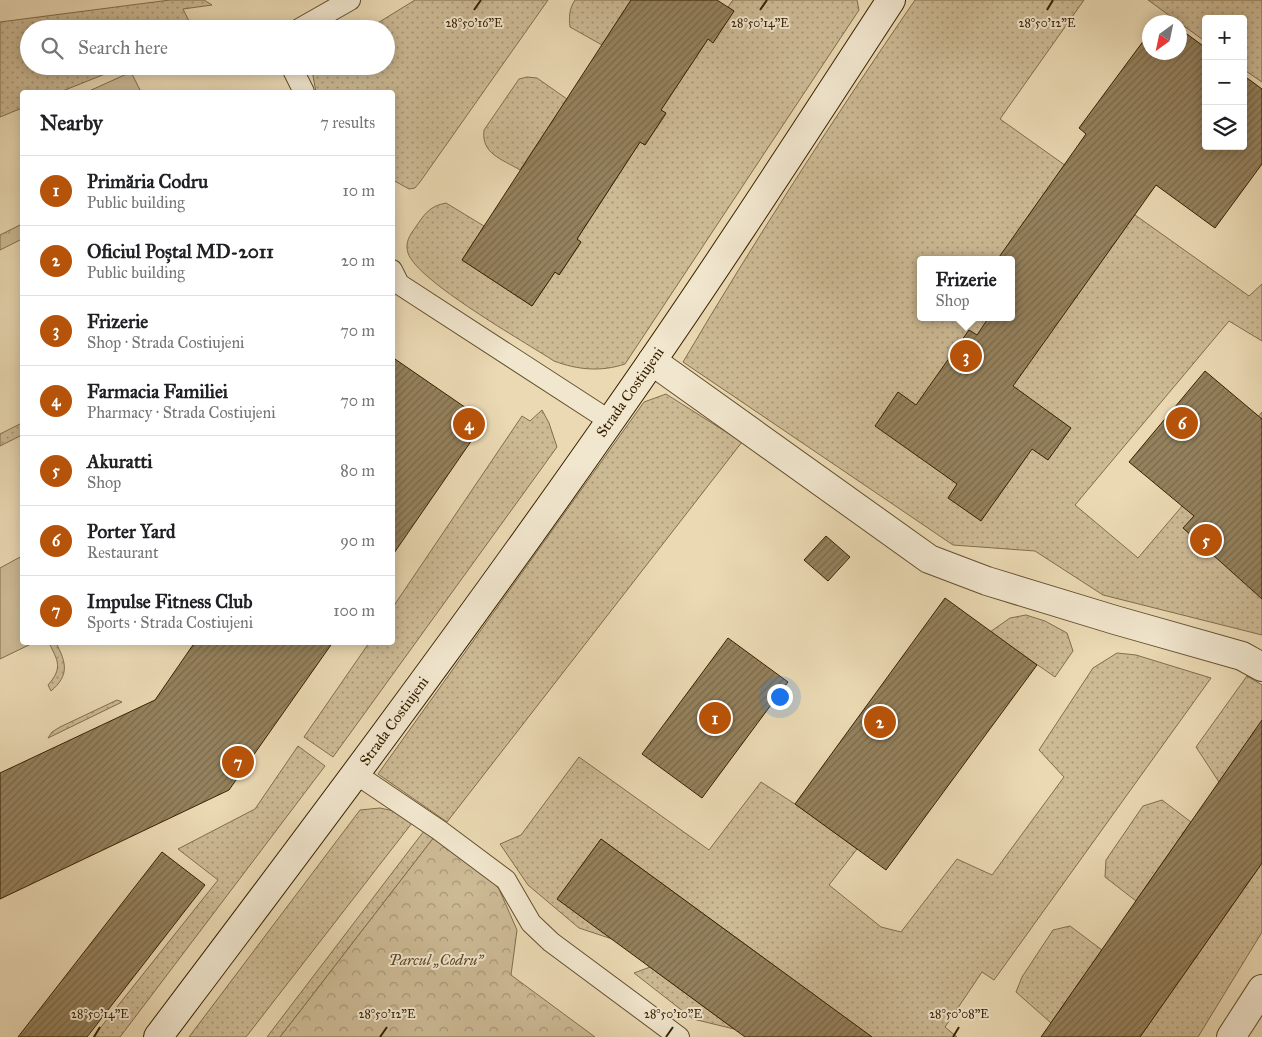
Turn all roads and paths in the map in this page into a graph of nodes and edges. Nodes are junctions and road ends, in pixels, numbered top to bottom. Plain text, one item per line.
1 (350, 0) edge
2 (891, 0) edge
3 (314, 20) edge
4 (296, 75) edge
5 (303, 90) edge
6 (395, 276) edge
7 (652, 360) junction
8 (610, 421) junction
9 (1262, 667) edge
10 (356, 774) junction
11 (1262, 989) edge
12 (158, 1037) edge
13 (679, 1037) edge
14 (1231, 1037) edge

1 - 3 lane
2 - 7 street, Strada Costiujeni
4 - 5 lane
6 - 8 lane
7 - 8 street, Strada Costiujeni
7 - 9 street
8 - 10 street, Strada Costiujeni
10 - 12 street, Strada Costiujeni
10 - 13 lane, Strada Costiujeni
11 - 14 street

